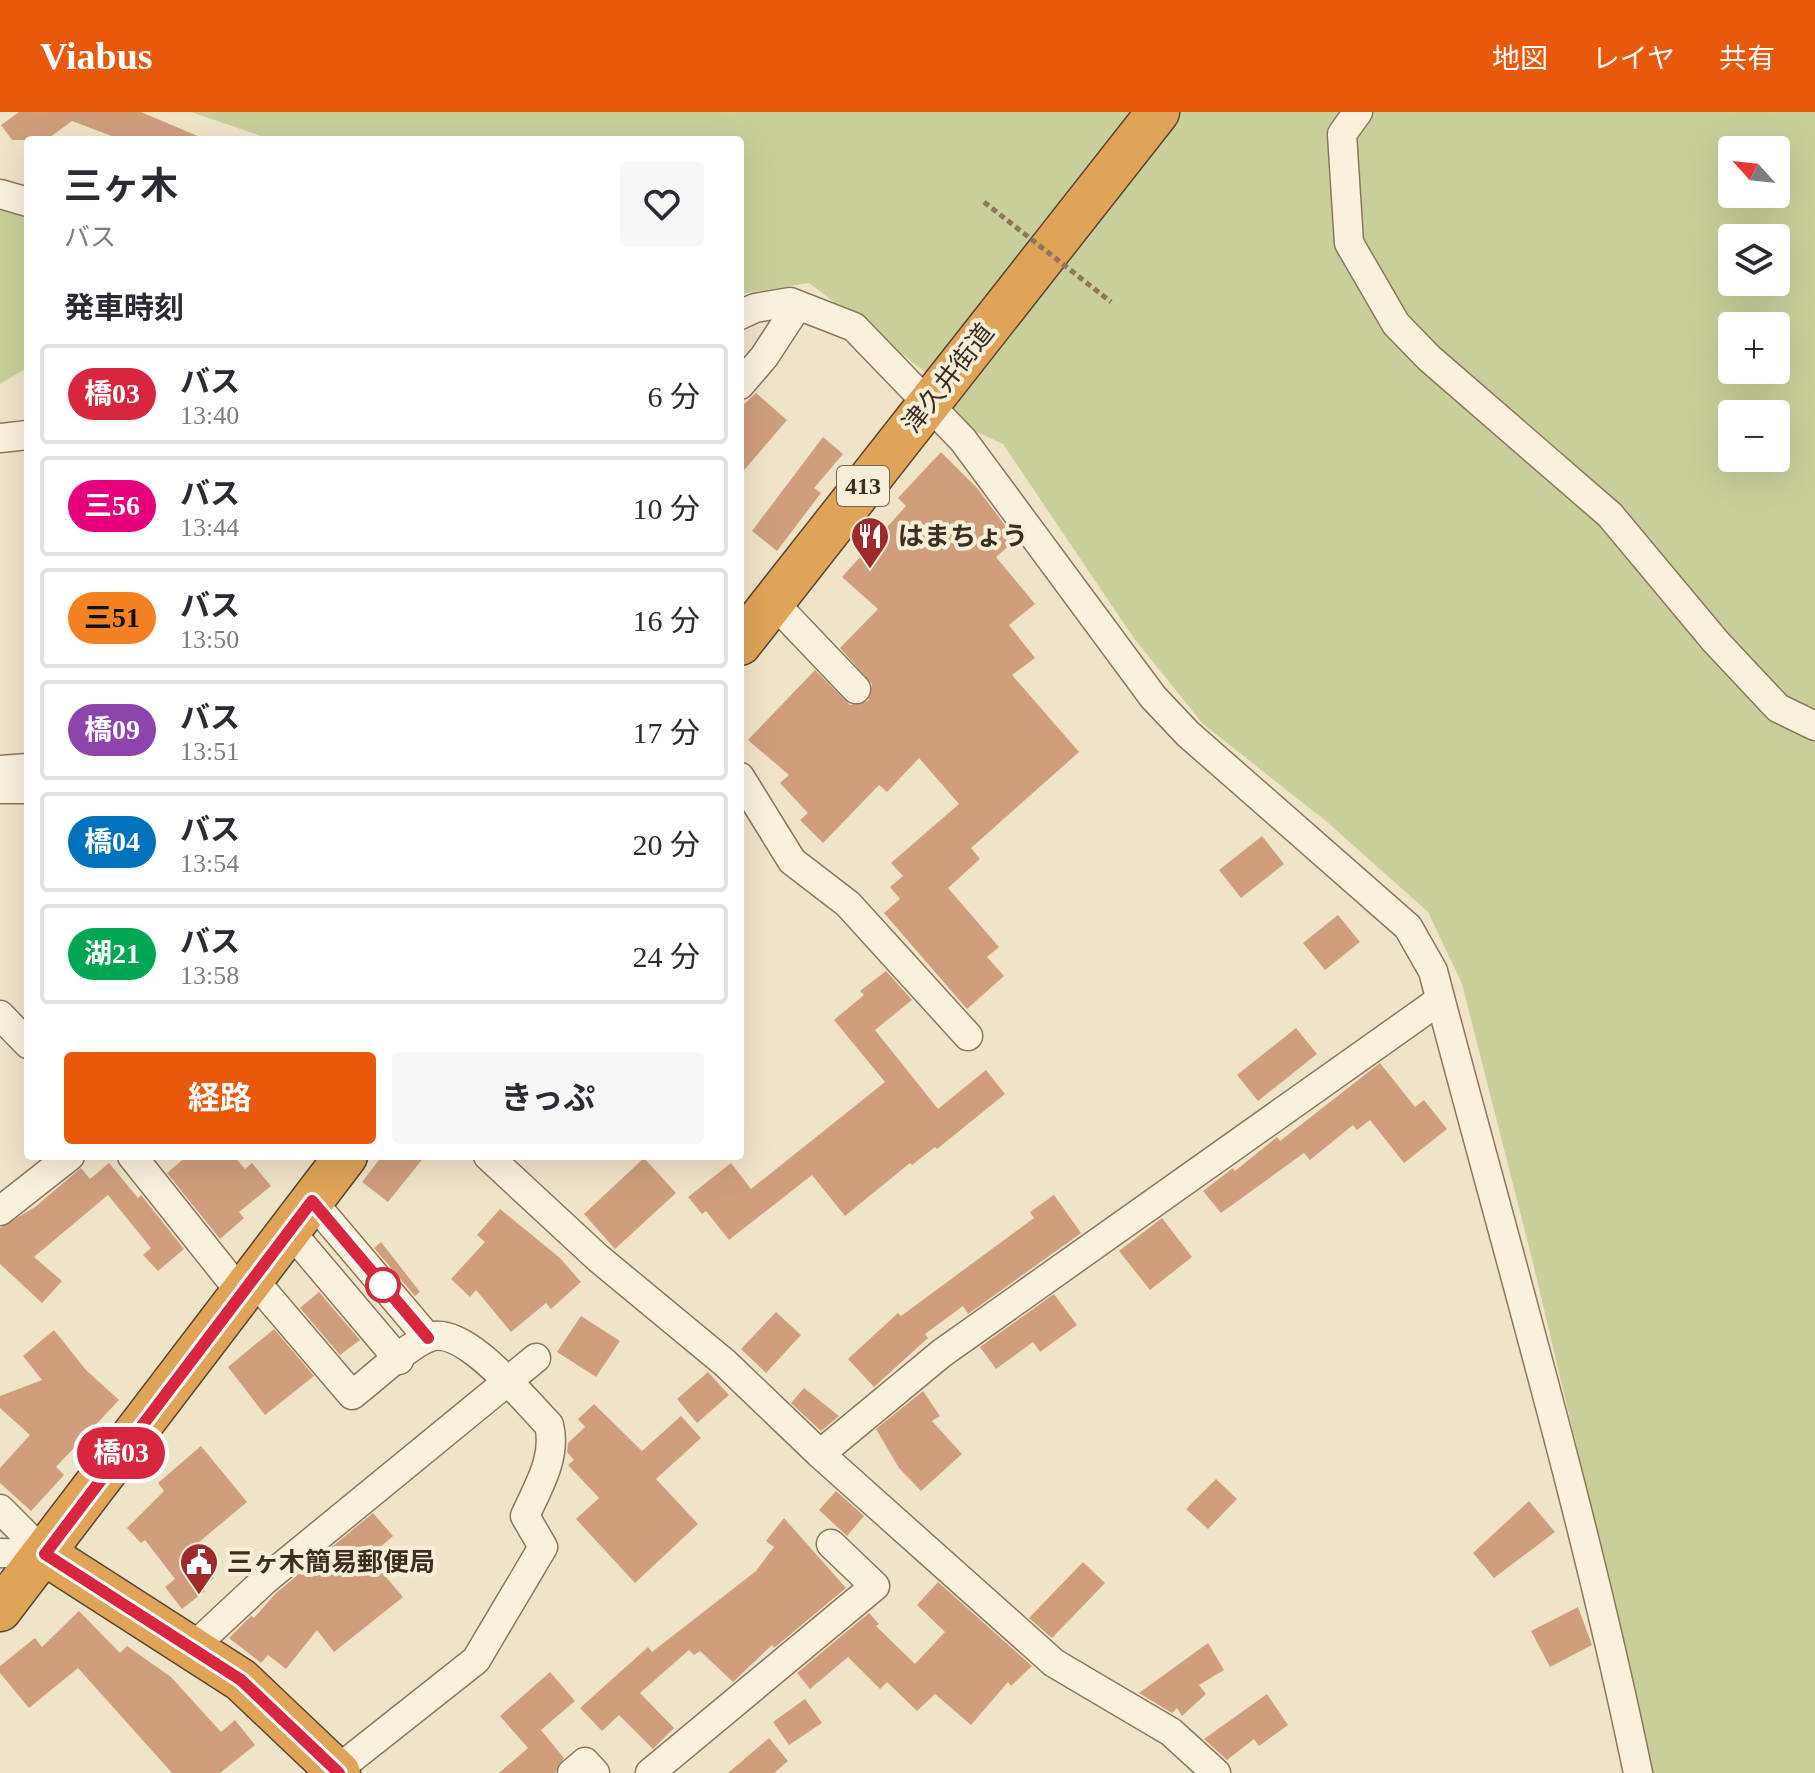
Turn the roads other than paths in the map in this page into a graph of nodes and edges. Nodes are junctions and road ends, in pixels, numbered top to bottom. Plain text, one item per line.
1 (1158, 112) edge
2 (1358, 112) edge
3 (0, 194) edge
4 (24, 201) edge
5 (798, 305) junction
6 (744, 313) edge
7 (744, 380) edge
8 (929, 402) junction
9 (24, 435) edge
10 (0, 438) edge
11 (773, 602) junction
12 (744, 639) edge
13 (856, 689) dead end
14 (1815, 726) edge
15 (24, 768) edge
16 (0, 770) edge
17 (744, 783) edge
18 (0, 789) edge
19 (24, 789) edge
20 (1440, 1000) junction
21 (0, 1015) edge
22 (968, 1036) dead end
23 (24, 1040) edge
24 (65, 1160) edge
25 (136, 1160) edge
26 (343, 1160) edge
27 (492, 1160) edge
28 (0, 1211) edge
29 (301, 1216) junction
30 (248, 1286) junction
31 (428, 1338) junction
32 (536, 1358) dead end
33 (399, 1360) junction
34 (507, 1382) junction
35 (820, 1454) junction
36 (0, 1509) edge
37 (831, 1544) dead end
38 (0, 1553) edge
39 (45, 1554) junction
40 (0, 1610) edge
41 (192, 1648) junction
42 (338, 1772) edge
43 (572, 1773) edge
44 (595, 1773) edge
45 (650, 1773) edge
46 (1216, 1773) edge
47 (1638, 1773) edge

1 - 8 highway, 津久井街道 / 413
2 - 14 street
3 - 4 street
5 - 6 street
5 - 7 street
5 - 8 street
8 - 11 highway, 津久井街道 / 413
8 - 20 street
9 - 10 street
11 - 12 highway, 津久井街道 / 413
11 - 13 street
15 - 16 street
17 - 22 street
18 - 19 street
20 - 35 street
20 - 47 street
21 - 23 street
24 - 28 street
25 - 30 street
26 - 29 highway
27 - 35 street
29 - 30 highway
29 - 31 street
29 - 33 street
30 - 33 street
30 - 39 highway
31 - 33 street
31 - 34 street
32 - 34 street
34 - 41 street
34 - 42 street
35 - 46 street
36 - 39 street
37 - 45 street
38 - 39 street
39 - 40 highway
39 - 41 highway
41 - 42 highway
43 - 44 street

